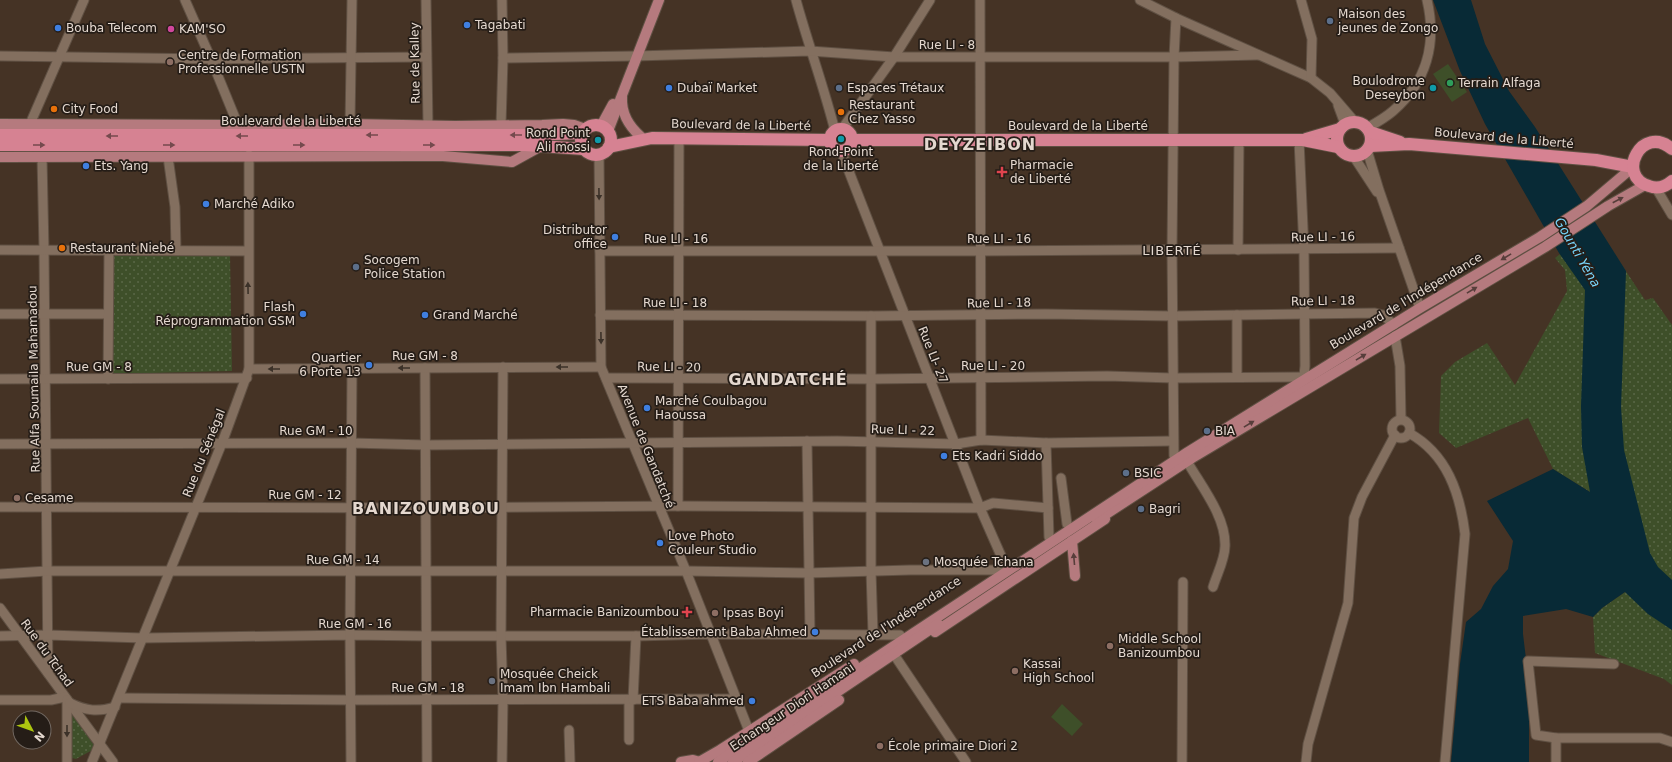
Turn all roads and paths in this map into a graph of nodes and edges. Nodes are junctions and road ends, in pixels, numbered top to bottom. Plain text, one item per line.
1 (84, 0) edge
2 (185, 0) edge
3 (352, 0) edge
4 (426, 0) edge
5 (502, 0) edge
6 (658, 0) edge
7 (796, 0) edge
8 (930, 0) edge
9 (980, 0) edge
10 (1140, 0) edge
11 (1301, 0) edge
12 (1427, 0) edge
13 (1176, 18) junction
14 (810, 51) junction
15 (1258, 55) junction
16 (0, 56) edge
17 (636, 56) junction
18 (60, 57) junction
19 (426, 57) junction
20 (894, 57) junction
21 (979, 57) junction
22 (1174, 57) junction
23 (350, 58) junction
24 (503, 58) junction
25 (211, 59) junction
26 (1311, 78) junction
27 (623, 92) junction
28 (0, 124) edge
29 (30, 124) junction
30 (350, 124) junction
31 (238, 125) junction
32 (428, 125) junction
33 (501, 125) junction
34 (1347, 125) junction
35 (597, 130) junction
36 (1368, 130) junction
37 (835, 133) junction
38 (0, 136) edge
39 (646, 137) junction
40 (679, 138) junction
41 (853, 140) junction
42 (980, 140) junction
43 (1173, 140) junction
44 (1239, 140) junction
45 (1301, 140) junction
46 (1409, 144) junction
47 (0, 145) edge
48 (1670, 145) edge
49 (541, 146) junction
50 (1338, 147) junction
51 (609, 148) junction
52 (1369, 148) junction
53 (584, 149) junction
54 (841, 151) junction
55 (249, 155) junction
56 (599, 155) junction
57 (0, 157) edge
58 (42, 157) junction
59 (168, 157) junction
60 (1354, 157) junction
61 (1634, 161) junction
62 (1672, 182) edge
63 (1650, 186) junction
64 (1382, 199) junction
65 (1672, 215) edge
66 (1399, 248) junction
67 (176, 249) junction
68 (0, 250) edge
69 (44, 250) junction
70 (109, 250) junction
71 (1172, 250) junction
72 (1238, 250) junction
73 (1304, 250) junction
74 (248, 251) junction
75 (600, 251) junction
76 (679, 251) junction
77 (879, 251) junction
78 (980, 251) junction
79 (1420, 308) junction
80 (1304, 313) junction
81 (0, 314) edge
82 (45, 314) junction
83 (108, 314) junction
84 (600, 315) junction
85 (679, 315) junction
86 (980, 315) junction
87 (1237, 315) junction
88 (871, 316) junction
89 (904, 316) junction
90 (1173, 316) junction
91 (1394, 325) junction
92 (1395, 336) junction
93 (502, 367) junction
94 (601, 367) junction
95 (352, 368) junction
96 (425, 368) junction
97 (248, 373) junction
98 (1237, 377) junction
99 (606, 378) junction
100 (930, 378) junction
101 (980, 378) junction
102 (1173, 378) junction
103 (0, 379) edge
104 (46, 379) junction
105 (108, 379) junction
106 (679, 379) junction
107 (871, 379) junction
108 (1301, 380) junction
109 (1401, 419) junction
110 (1409, 433) junction
111 (1395, 436) junction
112 (981, 440) junction
113 (807, 441) junction
114 (871, 441) junction
115 (1173, 441) junction
116 (222, 443) junction
117 (351, 443) junction
118 (632, 443) junction
119 (679, 443) junction
120 (1046, 443) junction
121 (0, 444) edge
122 (46, 444) junction
123 (502, 444) junction
124 (956, 444) junction
125 (426, 445) junction
126 (1174, 456) junction
127 (1189, 458) junction
128 (1164, 471) joint
129 (1061, 478) dead end
130 (47, 506) junction
131 (678, 506) junction
132 (0, 507) edge
133 (195, 507) junction
134 (351, 507) junction
135 (502, 507) junction
136 (658, 507) junction
137 (809, 507) junction
138 (872, 507) junction
139 (426, 508) junction
140 (980, 508) junction
141 (1048, 508) junction
142 (1067, 524) junction
143 (1049, 537) junction
144 (1072, 541) junction
145 (1003, 569) junction
146 (169, 571) junction
147 (502, 571) junction
148 (871, 571) junction
149 (47, 572) junction
150 (351, 572) junction
151 (426, 572) junction
152 (686, 572) junction
153 (808, 573) junction
154 (0, 574) edge
155 (1075, 576) dead end
156 (1183, 582) dead end
157 (1213, 587) dead end
158 (985, 590) junction
159 (0, 608) edge
160 (944, 625) junction
161 (917, 631) junction
162 (710, 634) junction
163 (810, 634) junction
164 (873, 634) junction
165 (48, 635) junction
166 (350, 635) junction
167 (900, 635) junction
168 (0, 636) edge
169 (21, 636) junction
170 (426, 636) junction
171 (501, 636) junction
172 (636, 636) junction
173 (143, 638) junction
174 (872, 652) junction
175 (897, 660) junction
176 (1614, 664) dead end
177 (48, 673) junction
178 (736, 699) junction
179 (0, 700) edge
180 (67, 700) junction
181 (350, 700) junction
182 (426, 700) junction
183 (503, 700) junction
184 (631, 700) junction
185 (117, 703) junction
186 (568, 730) dead end
187 (750, 731) junction
188 (767, 735) junction
189 (1556, 738) junction
190 (629, 740) dead end
191 (1672, 742) edge
192 (100, 744) junction
193 (67, 762) edge
194 (92, 762) edge
195 (113, 762) edge
196 (351, 762) edge
197 (426, 762) edge
198 (502, 762) edge
199 (570, 762) edge
200 (681, 762) edge
201 (699, 762) edge
202 (718, 762) edge
203 (733, 762) edge
204 (748, 762) edge
205 (966, 762) edge
206 (1182, 762) edge
207 (1306, 762) edge
208 (1445, 762) edge
209 (1556, 762) edge

1 - 18 street
2 - 25 street
3 - 23 street
4 - 19 street, Rue de Kalley
5 - 24 street
6 - 17 main road
7 - 14 street
8 - 20 street
9 - 21 street
10 - 13 street
11 - 26 street
12 - 36 street
13 - 15 street
13 - 22 street
14 - 17 street, Rue LI - 8
14 - 20 street, Rue LI - 8
14 - 37 street
15 - 22 street, Rue LI - 8
15 - 26 street
16 - 18 street
17 - 24 street, Rue LI - 8
17 - 27 main road
18 - 25 street
18 - 29 street
19 - 23 street
19 - 32 street, Rue de Kalley
20 - 21 street, Rue LI - 8
20 - 37 street
21 - 22 street, Rue LI - 8
21 - 42 street
22 - 43 street
23 - 25 street
23 - 30 street
24 - 33 street
25 - 31 street
26 - 34 street
27 - 35 main road
27 - 39 main road
28 - 29 main road, Boulevard de la Liberté
29 - 31 main road, Boulevard de la Liberté
30 - 31 main road, Boulevard de la Liberté
30 - 32 main road, Boulevard de la Liberté
32 - 33 main road, Boulevard de la Liberté
33 - 35 main road, Boulevard de la Liberté
34 - 36 highway
34 - 45 highway, Boulevard de la Liberté
34 - 50 highway
35 -> 38 highway, Boulevard de la Liberté
35 - 39 highway, Boulevard de la Liberté
35 - 51 highway
35 - 53 highway
36 - 46 highway, Boulevard de la Liberté
36 - 52 highway
37 - 40 highway, Boulevard de la Liberté
37 - 41 highway
37 - 54 highway
39 - 40 highway, Boulevard de la Liberté
39 - 51 highway, Boulevard de la Liberté
40 - 76 street
41 - 42 highway, Boulevard de la Liberté
41 - 54 highway
42 - 43 highway, Boulevard de la Liberté
42 - 78 street
43 - 44 highway, Boulevard de la Liberté
43 - 71 street
44 - 45 highway, Boulevard de la Liberté
44 - 72 street
45 - 50 highway, Boulevard de la Liberté
45 - 73 street
46 - 52 highway, Boulevard de la Liberté
46 - 61 highway, Boulevard de la Liberté
47 -> 49 highway, Boulevard de la Liberté
48 - 61 highway
49 - 53 highway, Boulevard de la Liberté
49 - 55 main road
50 - 60 highway
51 - 56 highway
52 - 60 highway
52 - 64 street
53 - 56 highway, Boulevard de la Liberté
54 - 77 street, Rue LI- 27
55 - 59 main road
55 - 74 street, Rue du Sénégal
56 -> 75 street, Avenue de Gandatché
57 - 58 main road
58 - 59 main road
58 - 69 street, Rue Alfa Soumaila Mahamadou
59 - 67 street
60 - 64 street
61 - 63 highway
61 -> 79 main road, Boulevard de l'Indépendance
62 - 63 highway
63 - 65 street
92 -> 63 main road, Boulevard de l'Indépendance
64 - 66 street
66 - 73 street, Rue LI - 16
66 - 79 street
67 - 70 street
67 - 74 street
68 - 69 street
69 - 70 street
69 - 82 street, Rue Alfa Soumaila Mahamadou
70 - 83 street
71 - 72 street, Rue LI - 16
71 - 78 street, Rue LI - 16
71 - 90 street
72 - 73 street, Rue LI - 16
73 - 80 street
97 -> 74 street, Rue du Sénégal
75 - 76 street, Rue LI - 16
75 - 84 street, Avenue de Gandatché
76 - 77 street, Rue LI - 16
76 - 85 street
77 - 78 street, Rue LI - 16
77 - 89 street, Rue LI- 27
78 - 86 street
79 - 91 main road, Boulevard de l'Indépendance
80 - 87 street, Rue LI - 18
80 - 91 street, Rue LI - 18
80 - 108 street
81 - 82 street
82 - 83 street
82 - 104 street, Rue Alfa Soumaila Mahamadou
83 - 105 street
84 - 85 street, Rue LI - 18
84 -> 94 street, Avenue de Gandatché
85 - 88 street, Rue LI - 18
85 - 106 street
86 - 89 street, Rue LI - 18
86 - 90 street, Rue LI - 18
86 - 101 street
87 - 90 street, Rue LI - 18
87 - 98 street
88 - 89 street, Rue LI - 18
88 - 107 street
89 - 100 street, Rue LI- 27
90 - 102 street
91 - 108 main road, Boulevard de l'Indépendance
92 - 109 street
127 -> 92 main road, Boulevard de l'Indépendance
94 -> 93 street, Rue GM - 8
93 - 96 street, Rue GM - 8
93 - 123 street
94 - 99 street, Avenue de Gandatché
96 -> 95 street, Rue GM - 8
95 -> 97 street, Rue GM - 8
95 - 117 street
96 - 125 street
97 - 105 street, Rue GM - 8
97 - 116 street, Rue du Sénégal
98 - 102 street, Rue LI - 20
98 - 108 street, Rue LI - 20
99 - 106 street, Rue LI - 20
99 - 118 street, Avenue de Gandatché
100 - 101 street, Rue LI - 20
100 - 107 street, Rue LI - 20
100 - 124 street, Rue LI- 27
101 - 102 street, Rue LI - 20
101 - 112 street
102 - 115 street
103 - 104 street, Rue GM - 8
104 - 105 street, Rue GM - 8
104 - 122 street, Rue Alfa Soumaila Mahamadou
106 - 107 street, Rue LI - 20
106 - 119 street
107 - 114 street
108 - 127 main road, Boulevard de l'Indépendance
109 - 110 street
109 - 111 street
110 - 111 street
110 - 208 street
111 - 207 street
112 - 120 street, Rue LI - 22
112 - 124 street, Rue LI - 22
113 - 114 street, Rue LI - 22
113 - 119 street, Rue LI - 22
113 - 137 street
114 - 124 street, Rue LI - 22
114 - 138 street
115 - 120 street, Rue LI - 22
115 - 126 street
116 - 117 street, Rue GM - 10
116 - 122 street, Rue GM - 10
116 - 133 street, Rue du Sénégal
117 - 125 street, Rue GM - 10
117 - 134 street
118 - 119 street, Rue LI - 22
118 - 123 street, Rue GM - 10
118 - 136 street, Avenue de Gandatché
119 - 131 street
120 - 141 street
121 - 122 street, Rue GM - 10
122 - 130 street, Rue Alfa Soumaila Mahamadou
123 - 125 street, Rue GM - 10
123 - 135 street
124 - 140 street, Rue LI- 27
125 - 139 street
126 - 127 main road, Boulevard de l'Indépendance
126 - 142 main road, Boulevard de l'Indépendance
127 - 128 main road, Boulevard de l'Indépendance
127 - 144 main road, Boulevard de l'Indépendance
127 - 157 street
128 - 158 main road, Echangeur Diori Hamani
129 - 142 street
130 - 132 street, Rue GM - 12
130 - 133 street, Rue GM - 12
130 - 149 street, Rue Alfa Soumaila Mahamadou
131 - 136 street, Rue GM - 12
131 - 137 street, Rue GM - 12
133 - 134 street, Rue GM - 12
133 - 146 street, Rue du Sénégal
134 - 139 street, Rue GM - 12
134 - 150 street
135 - 136 street, Rue GM - 12
135 - 139 street, Rue GM - 12
135 - 147 street
136 - 152 street, Avenue de Gandatché
137 - 138 street, Rue GM - 12
137 - 153 street
138 - 140 street, Rue GM - 12
138 - 148 street
139 - 151 street
140 - 141 street, Rue GM - 12
140 - 145 street, Rue LI- 27
141 - 143 street
142 - 143 main road, Boulevard de l'Indépendance
143 - 145 main road, Boulevard de l'Indépendance
155 -> 144 main road
144 - 160 main road, Boulevard de l'Indépendance
145 - 148 street, Rue GM - 14
145 - 167 main road, Boulevard de l'Indépendance
146 - 149 street, Rue GM - 14
146 - 150 street, Rue GM - 14
146 - 173 street, Rue du Sénégal
147 - 151 street, Rue GM - 14
147 - 152 street, Rue GM - 14
147 - 171 street
148 - 153 street, Rue GM - 14
148 - 164 street
149 - 154 street, Rue GM - 14
149 - 165 street, Rue Alfa Soumaila Mahamadou
150 - 151 street, Rue GM - 14
150 - 166 street
151 - 170 street
152 - 153 street, Rue GM - 14
152 - 162 street, Avenue de Gandatché
153 - 163 street
156 - 206 street
158 - 160 main road
158 - 161 main road, Echangeur Diori Hamani
158 - 188 main road, Echangeur Diori Hamani
159 - 169 street, Rue du Tchad
160 - 175 main road, Boulevard de l'Indépendance
161 - 174 main road
161 - 188 main road, Echangeur Diori Hamani
162 - 163 street, Rue GM - 16
162 - 172 street, Rue GM - 16
162 - 178 street, Avenue de Gandatché
163 - 164 street, Rue GM - 16
164 - 167 street, Rue GM - 16
165 - 169 street, Rue GM - 16
165 - 173 street, Rue GM - 16
165 - 177 street, Rue Alfa Soumaila Mahamadou
166 - 170 street, Rue GM - 16
166 - 173 street, Rue GM - 16
166 - 181 street
167 - 174 main road, Boulevard de l'Indépendance
168 - 169 street, Rue GM - 16
169 - 177 street, Rue du Tchad
170 - 171 street, Rue GM - 16
170 - 182 street
171 - 172 street, Rue GM - 16
171 - 183 street
172 - 184 street
173 - 185 street, Rue du Sénégal
174 - 187 main road, Boulevard de l'Indépendance
175 - 204 main road, Boulevard de l'Indépendance
175 - 205 street
176 - 189 street
177 - 180 street, Rue du Tchad
178 - 184 street, Rue GM - 18
178 - 187 street, Avenue de Gandatché
179 - 180 street
180 - 185 street, Rue GM - 18
180 - 192 street
180 -> 193 street, Rue du Tchad
181 - 182 street, Rue GM - 18
181 - 185 street, Rue GM - 18
181 - 196 street
182 - 183 street, Rue GM - 18
182 - 197 street
183 - 184 street, Rue GM - 18
183 - 198 street
184 - 190 street
185 - 192 street, Rue du Sénégal
186 - 199 street
187 - 201 main road, Boulevard de l'Indépendance
188 - 202 main road, Echangeur Diori Hamani
188 - 203 main road, Echangeur Diori Hamani
189 - 191 street
189 - 209 street
192 - 194 street, Rue du Sénégal
192 - 195 street
200 - 201 main road

